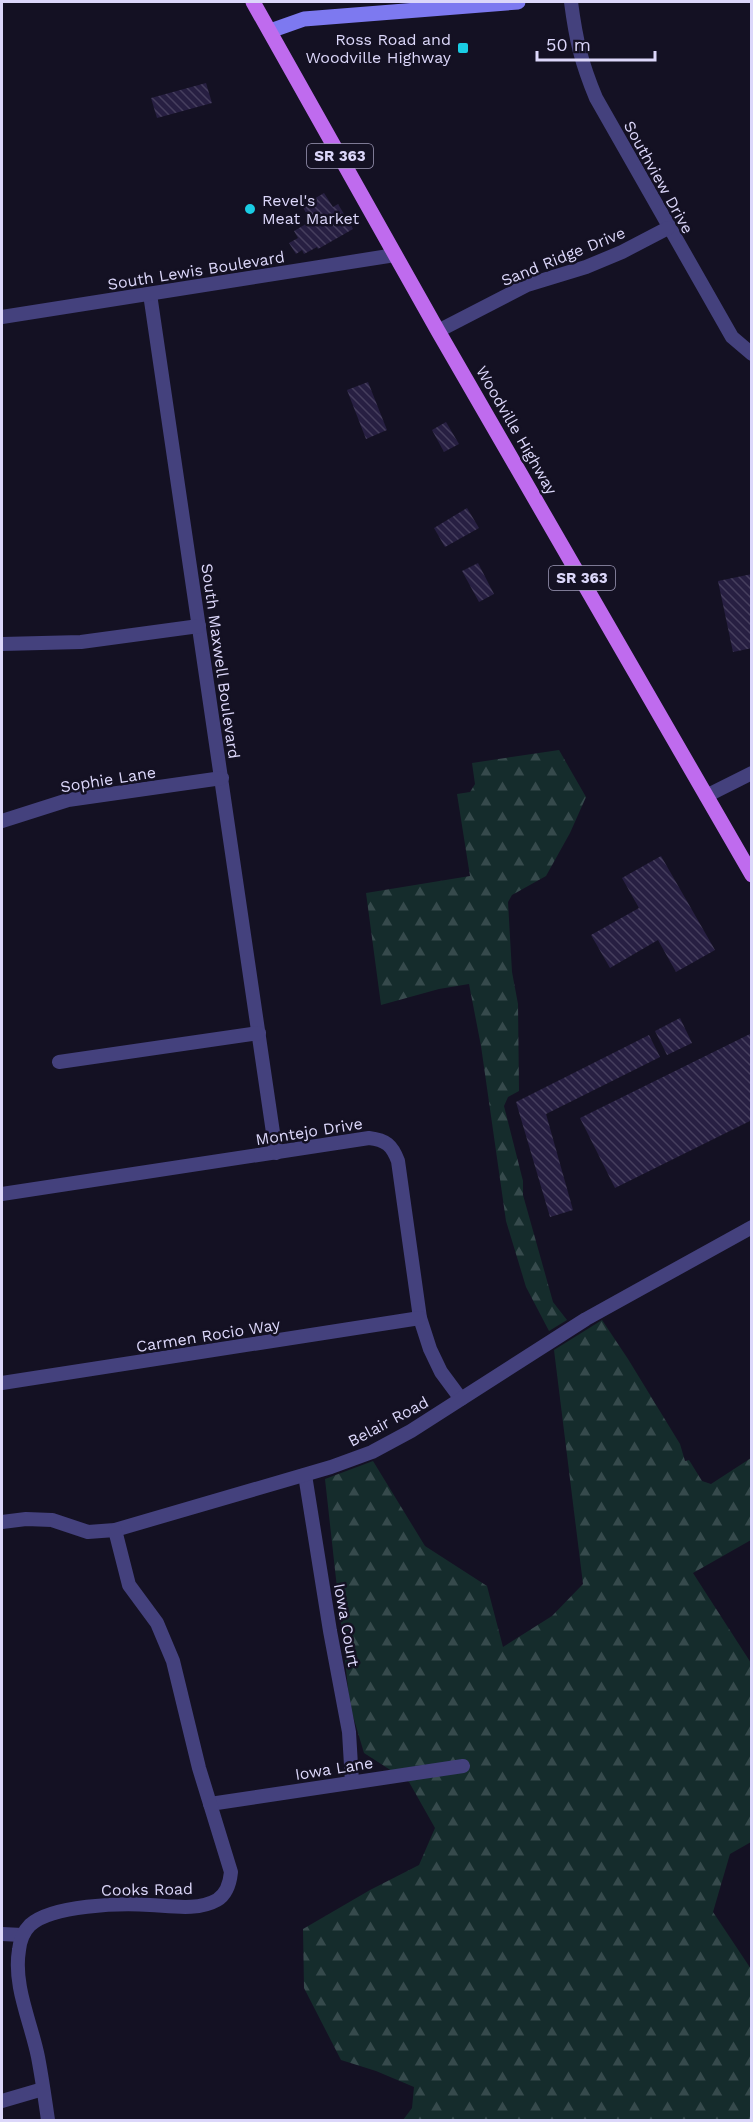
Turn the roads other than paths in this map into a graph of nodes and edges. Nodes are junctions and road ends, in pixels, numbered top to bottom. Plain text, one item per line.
1 (253, 2) edge
2 (518, 2) edge
3 (571, 2) edge
4 (270, 31) junction
5 (668, 228) junction
6 (395, 255) junction
7 (150, 294) junction
8 (2, 317) edge
9 (438, 331) junction
10 (752, 354) edge
11 (199, 626) junction
12 (2, 644) edge
13 (752, 773) edge
14 (222, 778) junction
15 (706, 796) junction
16 (2, 820) edge
17 (752, 875) edge
18 (259, 1033) junction
19 (59, 1062) dead end
20 (276, 1153) junction
21 (2, 1194) edge
22 (752, 1227) edge
23 (420, 1318) junction
24 (2, 1383) edge
25 (461, 1399) junction
26 (305, 1475) junction
27 (2, 1522) edge
28 (115, 1530) junction
29 (463, 1766) dead end
30 (352, 1782) junction
31 (210, 1804) junction
32 (2, 1934) edge
33 (22, 1935) junction
34 (44, 2089) junction
35 (2, 2101) edge
36 (48, 2121) edge

1 - 4 main road, Woodville Highway / SR 363
2 - 4 street
3 - 5 street, Southview Drive
4 - 6 main road, Woodville Highway / SR 363
5 - 9 street, Sand Ridge Drive
5 - 10 street, Southview Drive
6 - 7 street, South Lewis Boulevard
6 - 9 main road, Woodville Highway / SR 363
7 - 8 street, South Lewis Boulevard
7 - 11 street, South Maxwell Boulevard
9 - 15 main road, Woodville Highway / SR 363
11 - 12 street
11 - 14 street, South Maxwell Boulevard
13 - 15 street
14 - 16 street, Sophie Lane
14 - 18 street, South Maxwell Boulevard
15 - 17 main road, Woodville Highway / SR 363
18 - 19 street
18 - 20 street, South Maxwell Boulevard
20 - 21 street, Montejo Drive
20 - 23 street, Montejo Drive
22 - 25 street, Belair Road
23 - 24 street, Carmen Rocio Way
23 - 25 street, Montejo Drive
25 - 26 street, Belair Road
26 - 28 street, Belair Road
26 - 30 street, Iowa Court
27 - 28 street, Belair Road
28 - 31 street, Cooks Road
29 - 30 street, Iowa Lane
30 - 31 street, Iowa Lane
31 - 33 street, Cooks Road
32 - 33 street
33 - 34 street
34 - 35 street
34 - 36 street

